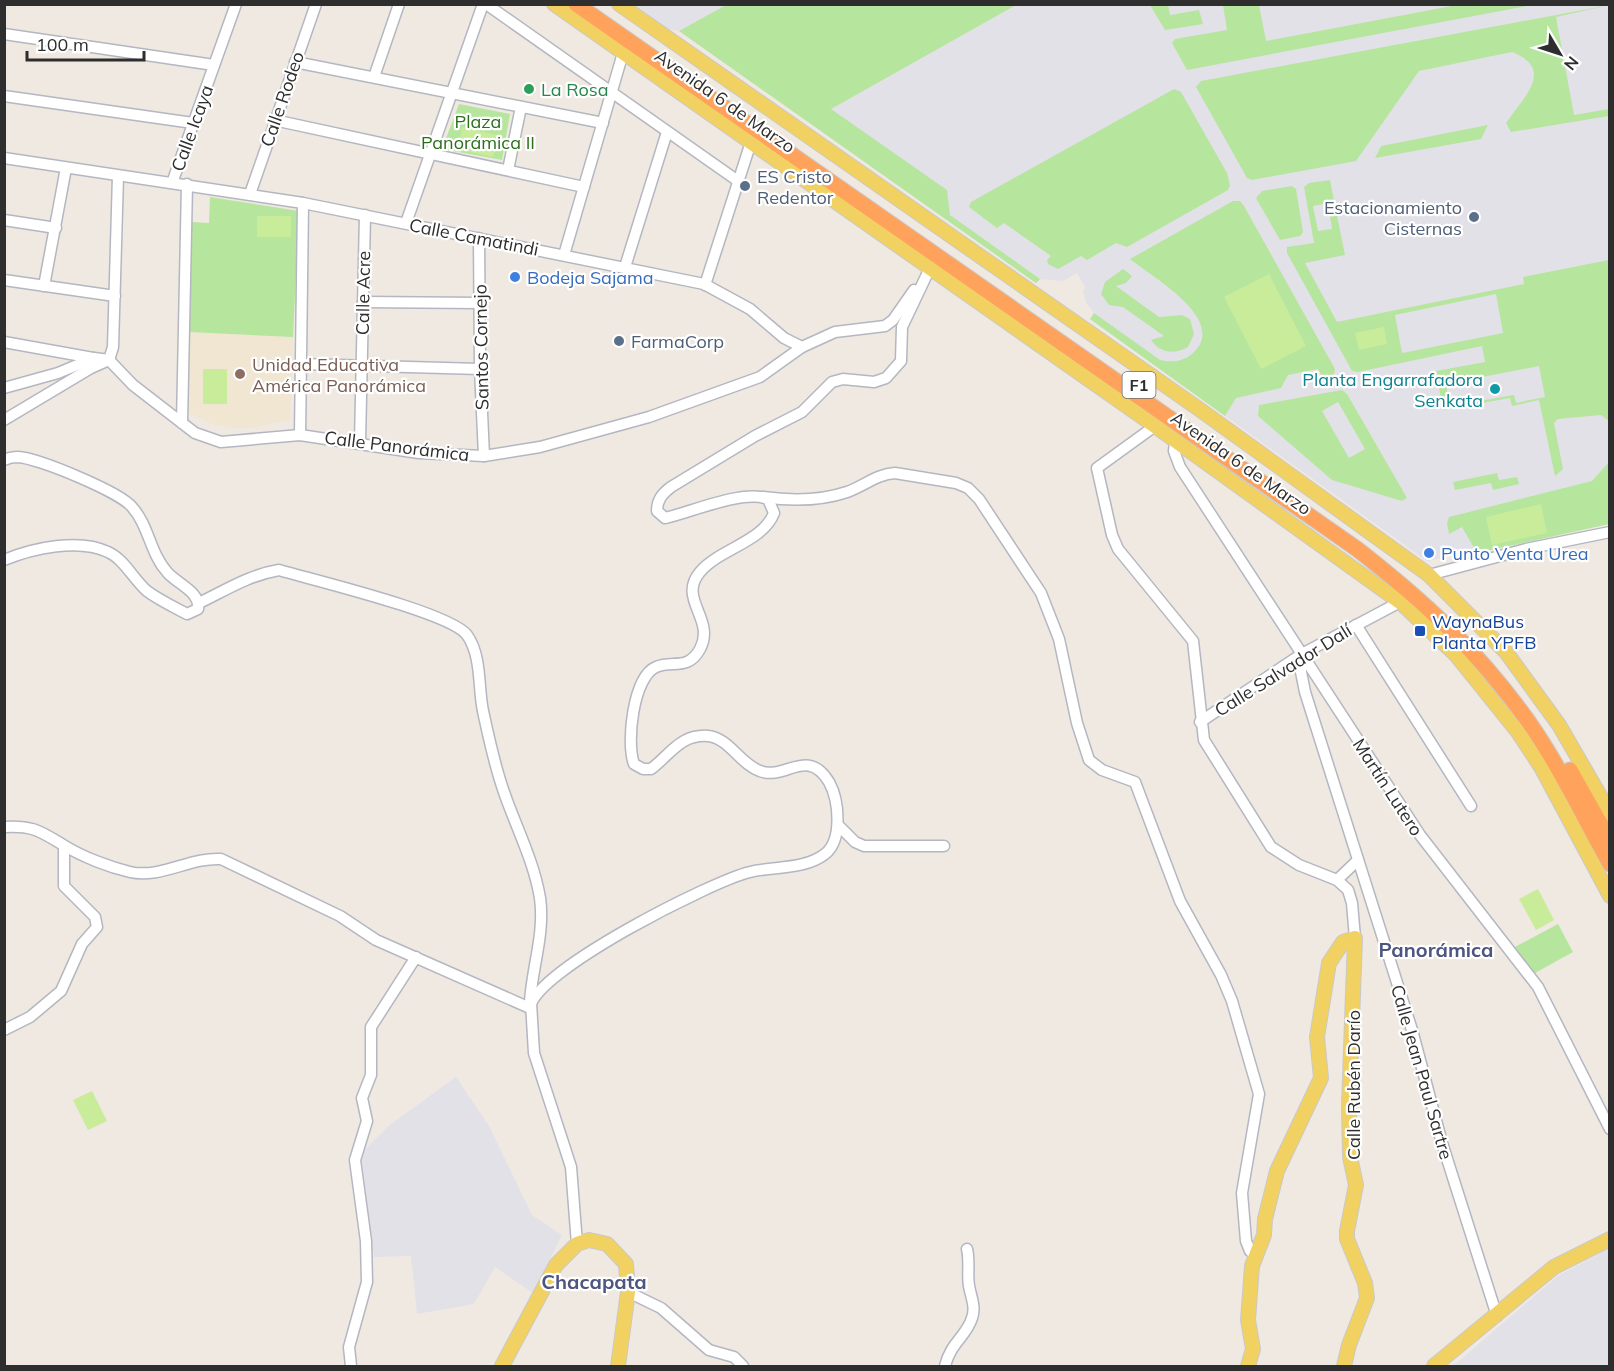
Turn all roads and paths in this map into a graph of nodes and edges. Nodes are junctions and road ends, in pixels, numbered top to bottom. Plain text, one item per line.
1 (236, 4) edge
2 (316, 4) edge
3 (399, 4) edge
4 (484, 4) edge
5 (554, 4) edge
6 (576, 4) edge
7 (594, 4) edge
8 (619, 4) edge
9 (4, 34) edge
10 (623, 53) junction
11 (295, 62) junction
12 (214, 65) junction
13 (374, 77) junction
14 (611, 93) junction
15 (451, 94) junction
16 (4, 96) edge
17 (521, 107) junction
18 (274, 120) junction
19 (193, 123) junction
20 (603, 123) junction
21 (667, 132) junction
22 (751, 142) junction
23 (431, 155) junction
24 (4, 158) edge
25 (66, 168) junction
26 (508, 170) junction
27 (118, 176) junction
28 (738, 181) junction
29 (172, 183) junction
30 (187, 184) junction
31 (584, 187) junction
32 (250, 194) junction
33 (303, 202) junction
34 (365, 215) junction
35 (4, 220) edge
36 (406, 223) junction
37 (56, 228) junction
38 (480, 238) junction
39 (564, 255) junction
40 (626, 267) junction
41 (930, 268) junction
42 (4, 280) edge
43 (705, 285) junction
44 (44, 286) junction
45 (115, 296) junction
46 (363, 302) junction
47 (480, 303) junction
48 (4, 342) edge
49 (801, 347) junction
50 (94, 358) junction
51 (109, 360) junction
52 (301, 364) junction
53 (362, 366) junction
54 (480, 369) junction
55 (4, 388) edge
56 (4, 420) edge
57 (182, 423) junction
58 (1155, 426) junction
59 (300, 435) junction
60 (1175, 441) junction
61 (360, 442) junction
62 (484, 456) junction
63 (4, 460) edge
64 (761, 496) junction
65 (1610, 532) edge
66 (4, 560) edge
67 (1429, 575) junction
68 (1400, 602) junction
69 (199, 603) junction
70 (1356, 625) junction
71 (1302, 654) junction
72 (1200, 722) junction
73 (1471, 806) dead end
74 (1610, 813) edge
75 (838, 825) junction
76 (4, 827) edge
77 (1610, 841) edge
78 (64, 846) junction
79 (944, 846) dead end
80 (1358, 860) junction
81 (1610, 864) edge
82 (1337, 880) junction
83 (1610, 896) edge
84 (1355, 938) junction
85 (416, 957) junction
86 (530, 1006) junction
87 (4, 1030) edge
88 (1610, 1129) edge
89 (1610, 1239) edge
90 (578, 1244) junction
91 (967, 1249) dead end
92 (1256, 1255) junction
93 (628, 1292) junction
94 (1497, 1316) junction
95 (351, 1366) edge
96 (502, 1366) edge
97 (618, 1366) edge
98 (743, 1366) edge
99 (945, 1366) edge
100 (1248, 1366) edge
101 (1344, 1366) edge
102 (1434, 1366) edge

1 - 12 street, Calle Icaya
2 - 11 street, Calle Rodeo
3 - 13 street
4 - 14 street
4 - 15 street
5 - 10 main road, Avenida 6 de Marzo
6 - 81 highway, Avenida 6 de Marzo / F1
7 - 77 highway, Avenida 6 de Marzo / F1
8 - 67 main road, Avenida 6 de Marzo
9 - 12 street
10 - 14 street
10 - 22 main road, Avenida 6 de Marzo
11 - 13 street
11 - 18 street, Calle Rodeo
12 - 19 street, Calle Icaya
13 - 15 street
14 - 20 street
14 - 21 street
15 - 17 street
15 - 23 street
16 - 19 street
17 - 20 street
17 - 26 street
18 - 23 street
18 - 32 street, Calle Rodeo
19 - 29 street, Calle Icaya
20 - 31 street
21 - 28 street
21 - 40 street
22 - 28 street
22 - 41 main road, Avenida 6 de Marzo
23 - 26 street
23 - 36 street
24 - 25 street, Calle Camatindi
25 - 27 street, Calle Camatindi
25 - 37 street
26 - 31 street
27 - 29 street, Calle Camatindi
27 - 45 street
28 - 43 street
29 - 30 street, Calle Camatindi
30 - 32 street, Calle Camatindi
30 - 57 street
31 - 39 street
32 - 33 street, Calle Camatindi
33 - 34 street, Calle Camatindi
33 - 52 street
34 - 36 street, Calle Camatindi
34 - 46 street, Calle Acre
35 - 37 street
36 - 38 street, Calle Camatindi
37 - 44 street
38 - 39 street, Calle Camatindi
38 - 47 street, Santos Cornejo
39 - 40 street, Calle Camatindi
40 - 43 street, Calle Camatindi
41 - 49 street
41 - 58 main road, Avenida 6 de Marzo
41 - 64 street
42 - 44 street
43 - 49 street, Calle Camatindi
44 - 45 street
45 - 51 street
46 - 47 street
46 - 53 street, Calle Acre
47 - 54 street, Santos Cornejo
48 - 50 street
49 - 62 street, Calle Panorámica
50 - 51 street
50 - 55 street
51 - 56 street
51 - 57 street, Calle Panorámica
52 - 53 street
52 - 59 street
53 - 54 street
53 - 61 street, Calle Acre
54 - 62 street, Santos Cornejo
57 - 59 street, Calle Panorámica
58 - 60 main road, Avenida 6 de Marzo
58 - 72 street
59 - 61 street, Calle Panorámica
60 - 68 main road, Avenida 6 de Marzo
60 - 71 street, Martín Lutero
61 - 62 street, Calle Panorámica
63 - 69 street
64 - 75 street
64 - 92 street
65 - 67 street
66 - 69 street
67 - 74 main road, Avenida 6 de Marzo
68 - 70 street, Calle Salvador Dalí
68 - 83 main road, Avenida 6 de Marzo
69 - 86 street
70 - 71 street, Calle Salvador Dalí
70 - 73 street
71 - 72 street, Calle Salvador Dalí
71 - 80 street, Calle Jean Paul Sartre
71 - 88 street, Martín Lutero
72 - 82 street
75 - 79 street
75 - 86 street
76 - 78 street
78 - 85 street
78 - 87 street
80 - 82 street
80 - 94 street, Calle Jean Paul Sartre
82 - 84 street
84 - 92 main road
84 - 101 main road, Calle Rubén Darío
85 - 86 street
85 - 95 street
86 - 90 street
89 - 94 main road
90 - 93 main road
90 - 96 main road
91 - 99 street
92 - 100 main road
93 - 97 main road
93 - 98 street
94 - 102 main road

